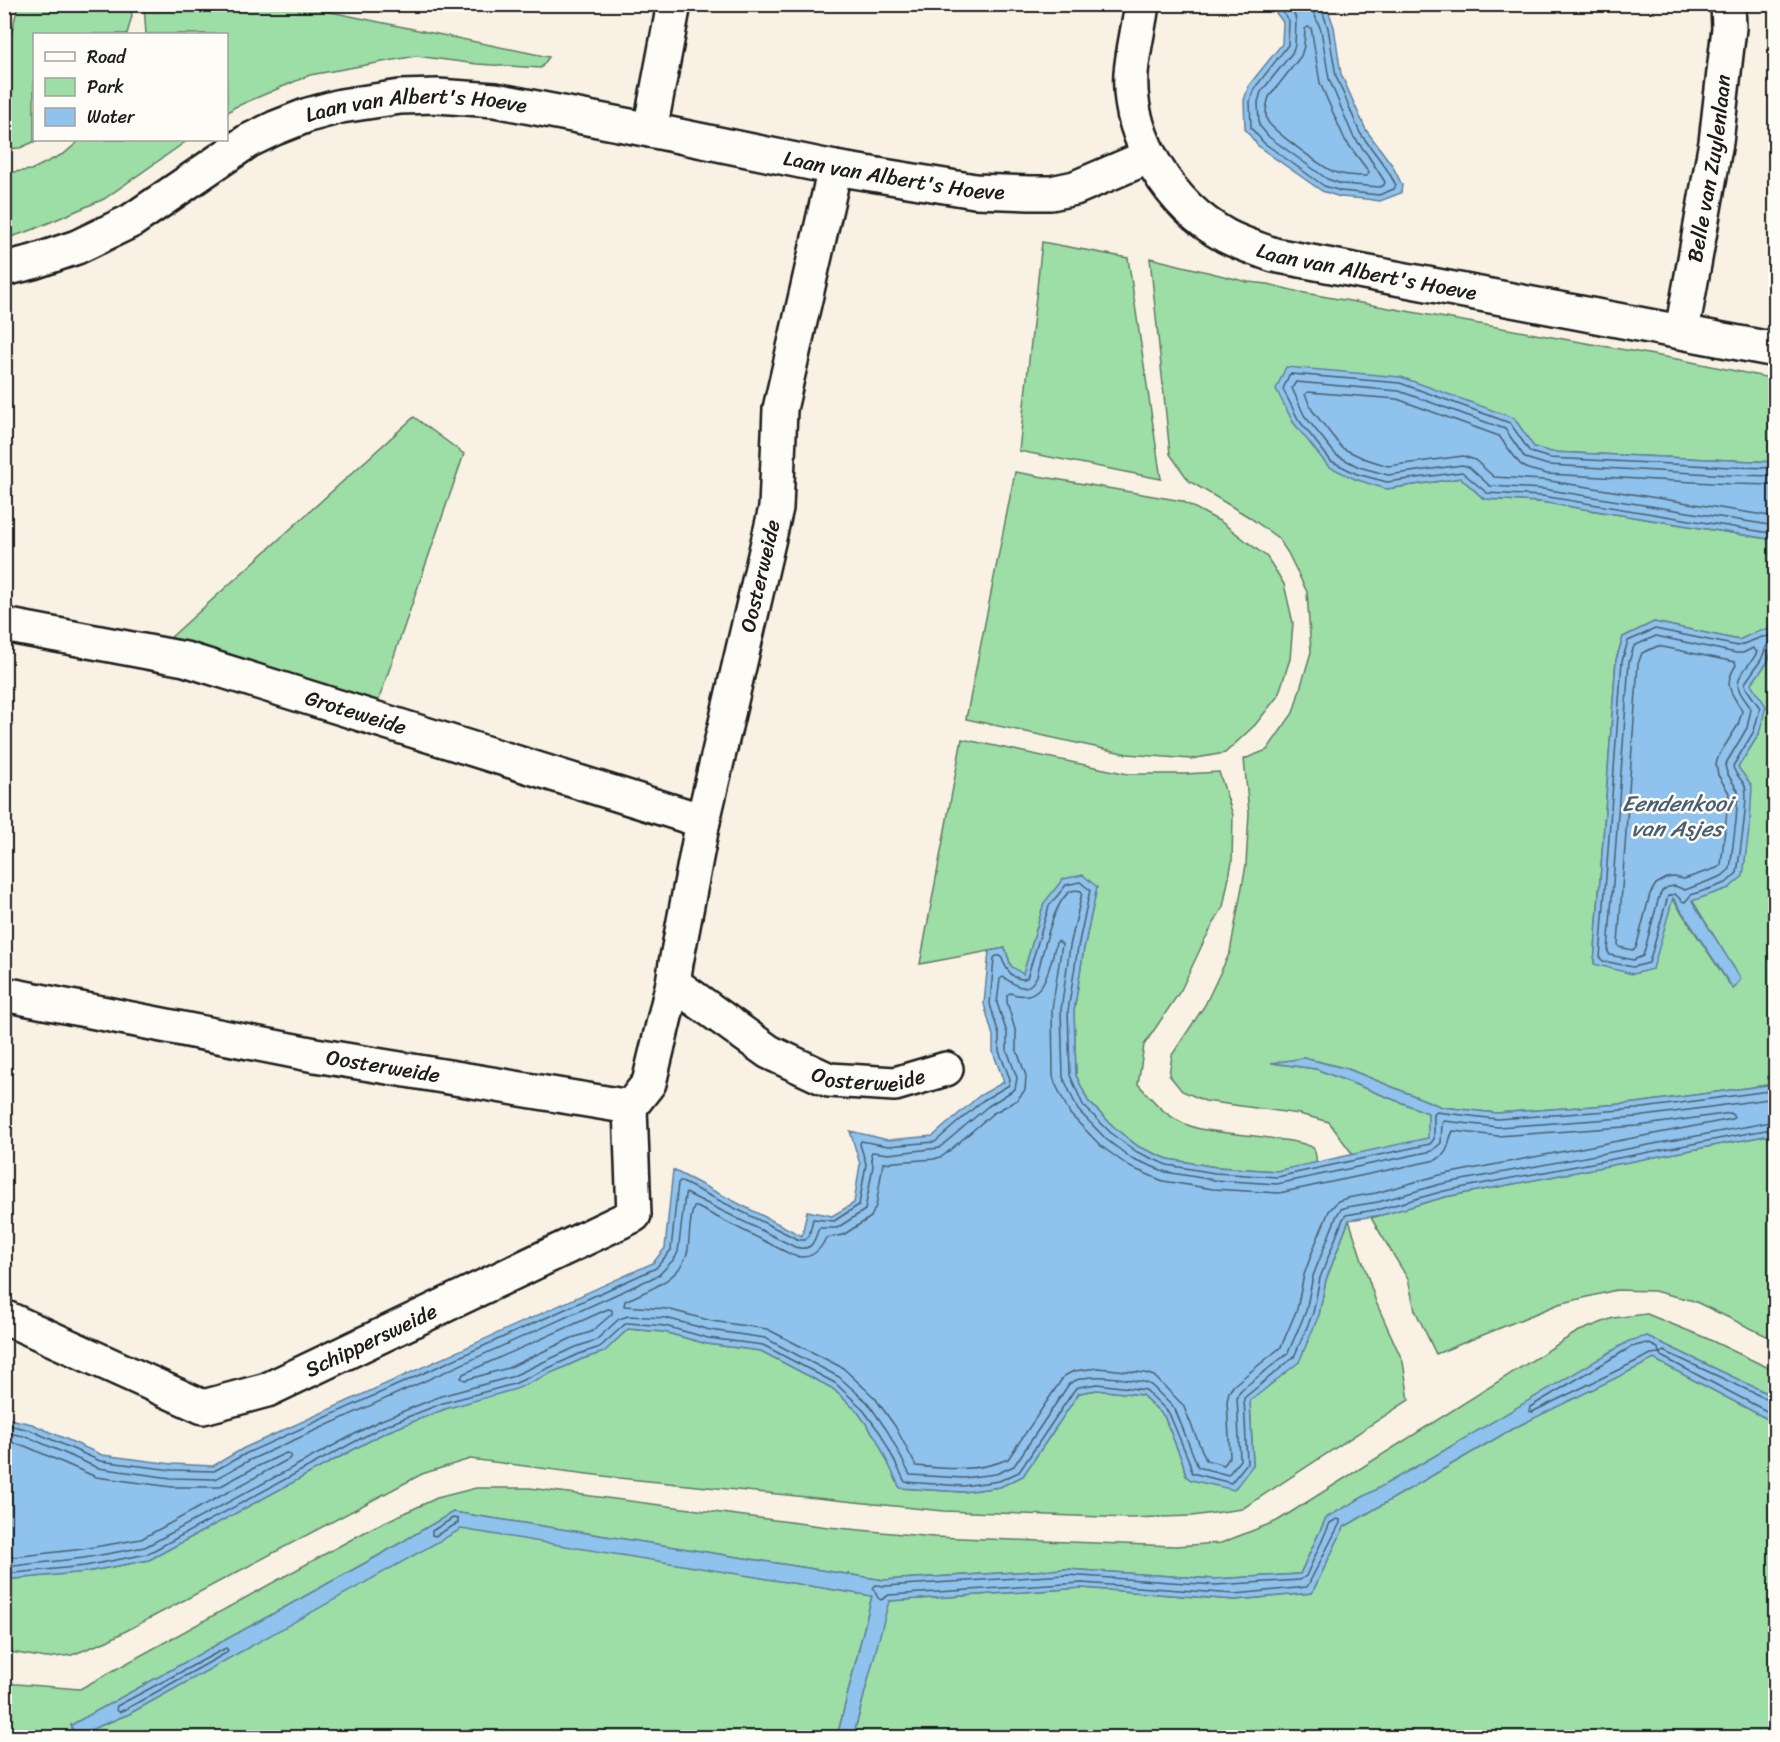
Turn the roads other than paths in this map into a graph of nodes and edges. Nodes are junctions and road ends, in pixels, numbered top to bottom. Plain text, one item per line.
1 (674, 4) edge
2 (1142, 4) edge
3 (1728, 4) edge
4 (650, 130) junction
5 (1150, 156) junction
6 (835, 168) junction
7 (4, 268) edge
8 (1682, 332) junction
9 (1776, 350) edge
10 (4, 625) edge
11 (703, 821) junction
12 (674, 983) junction
13 (4, 993) edge
14 (946, 1070) dead end
15 (630, 1107) junction
16 (4, 1317) edge

1 - 4 street
2 - 5 street
3 - 8 street, Belle van Zuylenlaan
4 - 6 street, Laan van Albert's Hoeve
4 - 7 street, Laan van Albert's Hoeve
5 - 6 street, Laan van Albert's Hoeve
5 - 8 street, Laan van Albert's Hoeve
6 - 11 street, Oosterweide
8 - 9 street, Laan van Albert's Hoeve
10 - 11 street, Groteweide
11 - 12 street, Oosterweide
12 - 14 street, Oosterweide
12 - 15 street, Oosterweide
13 - 15 street, Oosterweide
15 - 16 street, Schippersweide

